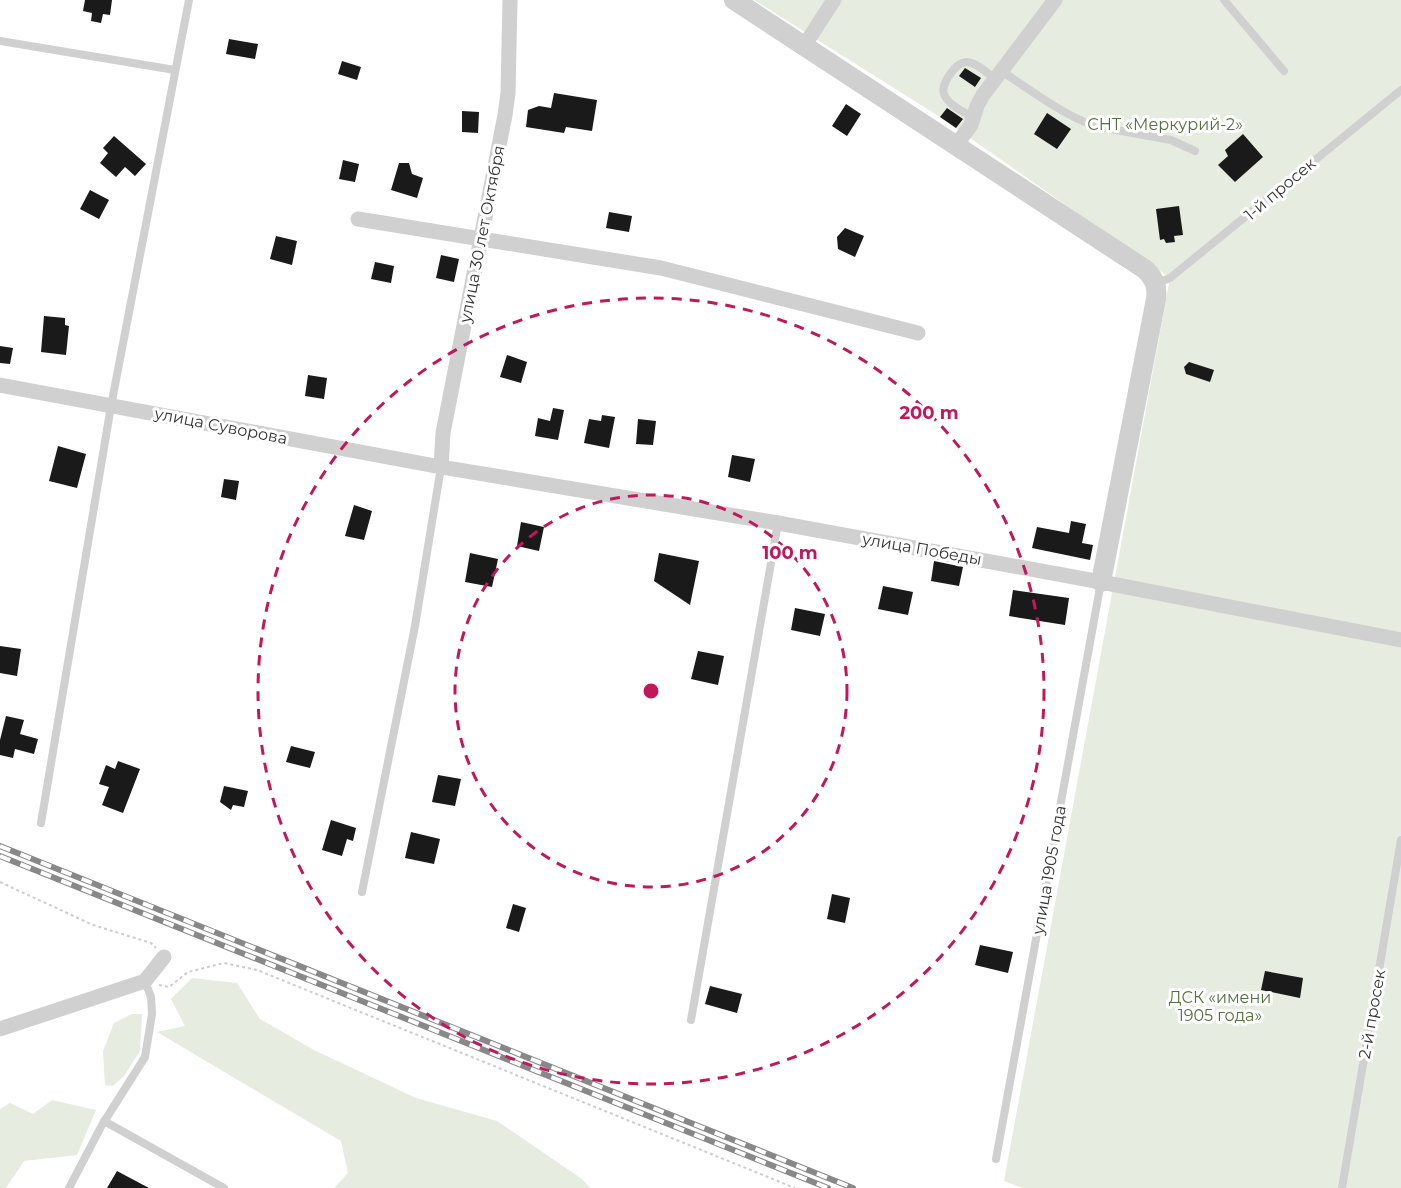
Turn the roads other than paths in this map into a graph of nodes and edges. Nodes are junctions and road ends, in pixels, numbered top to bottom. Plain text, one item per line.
1 (189, 0) edge
2 (510, 0) edge
3 (734, 0) edge
4 (834, 0) edge
5 (1055, 0) edge
6 (1224, 0) edge
7 (0, 40) edge
8 (804, 46) junction
9 (175, 70) junction
10 (1284, 71) dead end
11 (998, 75) junction
12 (1401, 90) edge
13 (974, 118) junction
14 (960, 140) junction
15 (1195, 151) dead end
16 (358, 219) dead end
17 (483, 238) junction
18 (1155, 284) junction
19 (918, 333) dead end
20 (0, 385) edge
21 (111, 406) junction
22 (441, 467) junction
23 (778, 523) junction
24 (1101, 582) junction
25 (1401, 640) edge
26 (41, 823) dead end
27 (1401, 840) edge
28 (362, 892) dead end
29 (164, 957) road end
30 (145, 981) junction
31 (691, 1020) dead end
32 (0, 1029) edge
33 (104, 1121) junction
34 (996, 1159) dead end
35 (69, 1188) edge
36 (224, 1188) edge
37 (1342, 1188) edge

1 - 9 lane
2 - 17 street, улица 30 лет Октября
3 - 8 street
4 - 8 street
5 - 11 street
6 - 10 lane
7 - 9 lane
8 - 14 street
9 - 21 lane
11 - 13 street
11 - 13 lane
11 - 15 lane
12 - 18 lane, 1-й просек
13 - 14 street
14 - 18 street
16 - 17 street
17 - 19 street
17 - 22 street, улица 30 лет Октября
18 - 24 street
20 - 21 street, улица Суворова
21 - 22 street, улица Суворова
21 - 26 lane
22 - 23 street, улица Победы
22 - 28 lane
23 - 24 street, улица Победы
23 - 31 lane
24 - 25 street, улица Победы
24 - 34 lane, улица 1905 года
27 - 37 lane, 2-й просек
29 - 30 street
30 - 32 street
30 - 33 lane
33 - 35 lane
33 - 36 lane

